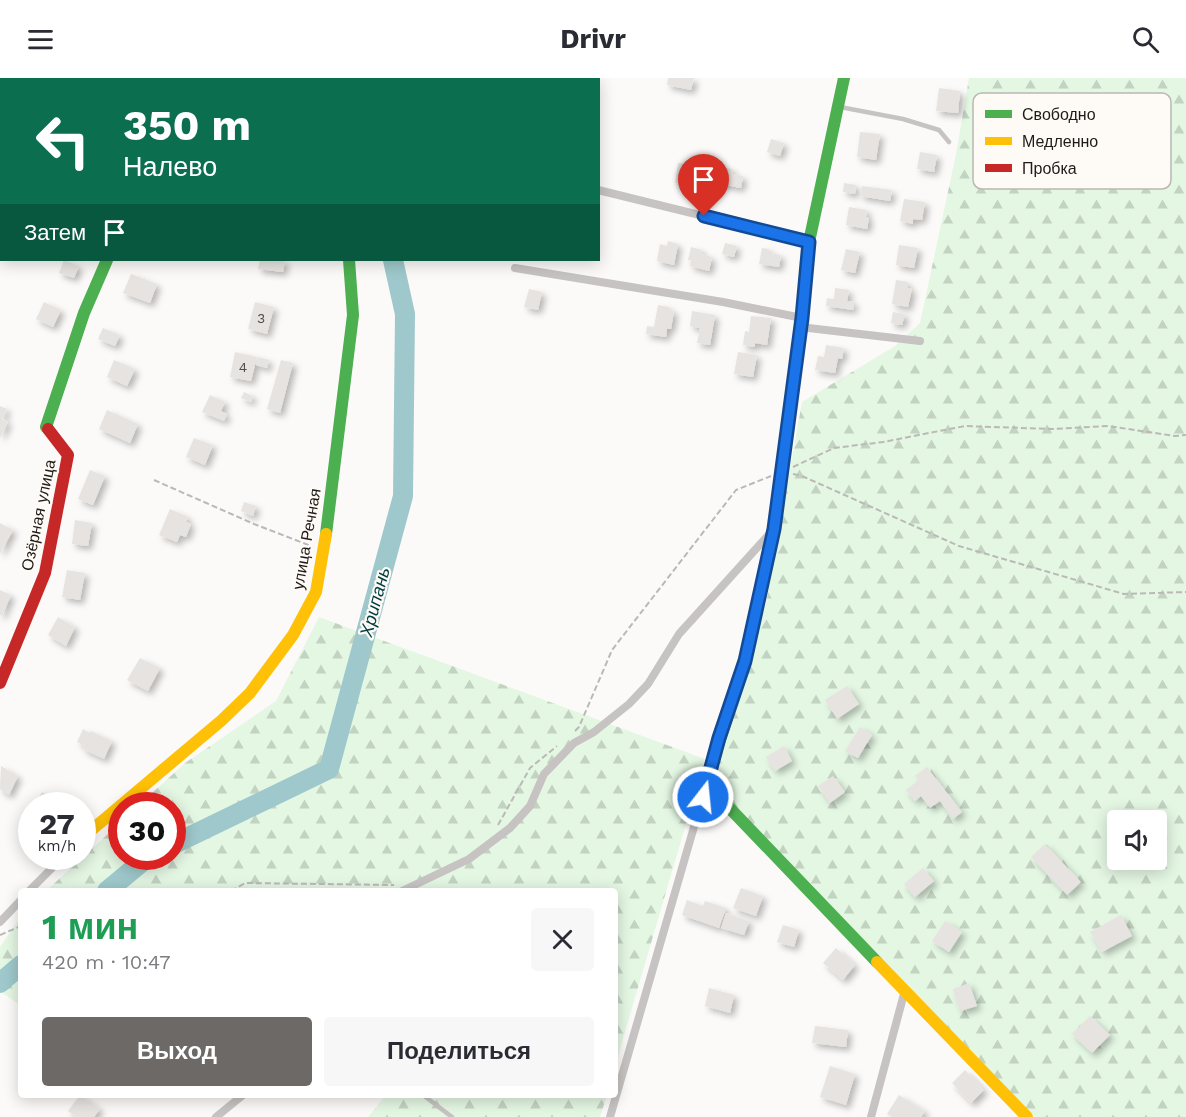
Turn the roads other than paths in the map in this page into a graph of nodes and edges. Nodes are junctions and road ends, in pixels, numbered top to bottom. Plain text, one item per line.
1 (844, 78) edge
2 (839, 107) junction
3 (949, 142) dead end
4 (600, 190) edge
5 (809, 242) junction
6 (107, 261) edge
7 (350, 261) edge
8 (515, 268) dead end
9 (801, 322) junction
10 (920, 341) dead end
11 (774, 529) junction
12 (0, 683) edge
13 (709, 774) junction
14 (96, 826) edge
15 (50, 870) edge
16 (32, 888) edge
17 (399, 888) edge
18 (18, 903) edge
19 (0, 922) edge
20 (905, 990) junction
21 (618, 1089) edge
22 (239, 1098) edge
23 (427, 1098) edge
24 (615, 1098) edge
25 (216, 1117) edge
26 (452, 1117) edge
27 (610, 1117) edge
28 (871, 1117) edge
29 (1027, 1117) edge

1 - 2 street
2 - 3 lane
2 - 5 street
4 - 5 street
5 - 9 street
6 - 12 street, Озёрная улица
7 - 14 street, улица Речная
8 - 9 street
9 - 10 street
9 - 11 street
11 - 13 street
11 - 17 street
13 - 20 street
13 - 21 street
15 - 16 street
18 - 19 street
20 - 28 street
20 - 29 street
22 - 25 street
23 - 26 lane
24 - 27 street

